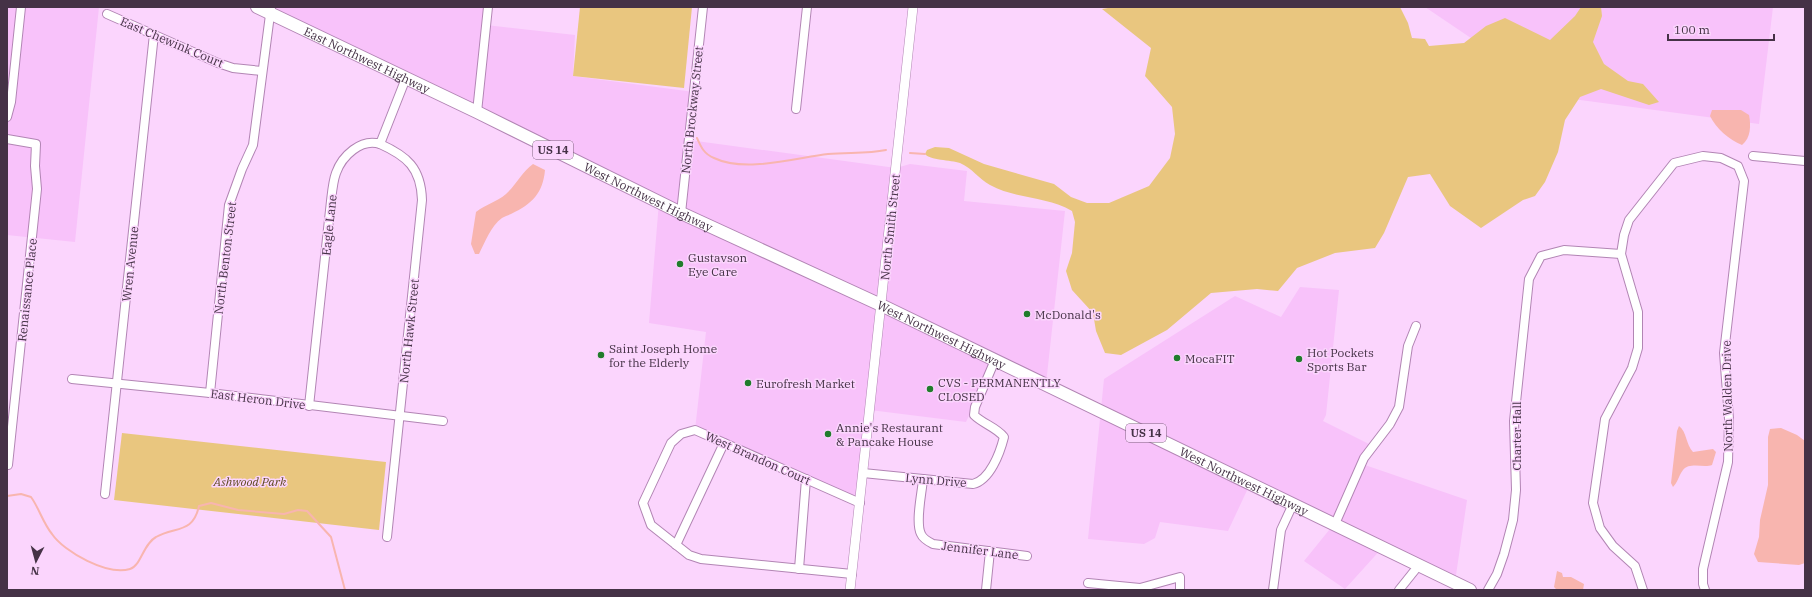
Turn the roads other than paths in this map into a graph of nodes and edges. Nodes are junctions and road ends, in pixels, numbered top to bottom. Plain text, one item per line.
1 (22, 7) edge
2 (258, 7) edge
3 (488, 7) edge
4 (703, 7) edge
5 (807, 7) edge
6 (913, 7) edge
7 (271, 10) edge
8 (107, 14) dead end
9 (154, 34) junction
10 (262, 71) junction
11 (406, 78) junction
12 (796, 109) dead end
13 (477, 112) junction
14 (7, 117) edge
15 (7, 139) edge
16 (380, 144) junction
17 (1753, 156) dead end
18 (1805, 161) edge
19 (681, 213) junction
20 (1622, 254) junction
21 (881, 305) junction
22 (1416, 326) dead end
23 (995, 360) junction
24 (72, 379) dead end
25 (118, 384) junction
26 (210, 393) junction
27 (310, 406) junction
28 (400, 416) junction
29 (443, 421) dead end
30 (724, 443) junction
31 (8, 465) edge
32 (863, 474) junction
33 (806, 479) junction
34 (923, 479) junction
35 (105, 494) dead end
36 (860, 503) junction
37 (1293, 504) junction
38 (1334, 524) junction
39 (387, 537) dead end
40 (676, 545) junction
41 (990, 551) junction
42 (1027, 556) dead end
43 (1419, 565) junction
44 (799, 569) junction
45 (852, 574) junction
46 (1088, 583) dead end
47 (850, 590) edge
48 (986, 590) edge
49 (1180, 590) edge
50 (1273, 590) edge
51 (1399, 590) edge
52 (1470, 590) edge
53 (1488, 590) edge
54 (1644, 590) edge
55 (1705, 590) edge

1 - 14 street
2 - 7 main road, East Northwest Highway / US 14
3 - 13 street
4 - 19 street, North Brockway Street
5 - 12 street
6 - 21 street, North Smith Street
7 - 10 street, North Benton Street
7 - 11 main road, East Northwest Highway / US 14
8 - 9 street, East Chewink Court
9 - 10 street, East Chewink Court
9 - 25 street, Wren Avenue
10 - 26 street, North Benton Street
11 - 13 main road, East Northwest Highway / US 14
11 - 16 street
13 - 19 main road, West Northwest Highway / US 14
15 - 31 street, Renaissance Place
16 - 27 street, Eagle Lane
16 - 28 street, North Hawk Street
17 - 18 street
19 - 21 main road, West Northwest Highway / US 14
20 - 53 street, Charter Hall
20 - 54 street
20 - 55 street, North Walden Drive
21 - 23 main road, West Northwest Highway / US 14
21 - 32 street, North Smith Street
22 - 38 street
23 - 34 street, Lynn Drive
23 - 37 main road, West Northwest Highway / US 14
24 - 25 street, East Heron Drive
25 - 26 street, East Heron Drive
25 - 35 street, Wren Avenue
26 - 27 street, East Heron Drive
27 - 28 street, East Heron Drive
28 - 29 street, East Heron Drive
28 - 39 street, North Hawk Street
30 - 33 street, West Brandon Court
30 - 40 street
30 - 40 street, West Brandon Court
32 - 34 street, Lynn Drive
32 - 36 street, North Smith Street
33 - 36 street, West Brandon Court
33 - 44 street
34 - 41 street, Jennifer Lane
36 - 45 street, North Smith Street
37 - 38 main road, West Northwest Highway / US 14
37 - 50 street
38 - 43 main road, West Northwest Highway / US 14
40 - 44 street, West Brandon Court
41 - 42 street, Jennifer Lane
41 - 48 street
43 - 51 street
43 - 52 main road, West Northwest Highway / US 14
44 - 45 street, West Brandon Court
45 - 47 street, North Smith Street
46 - 49 street

